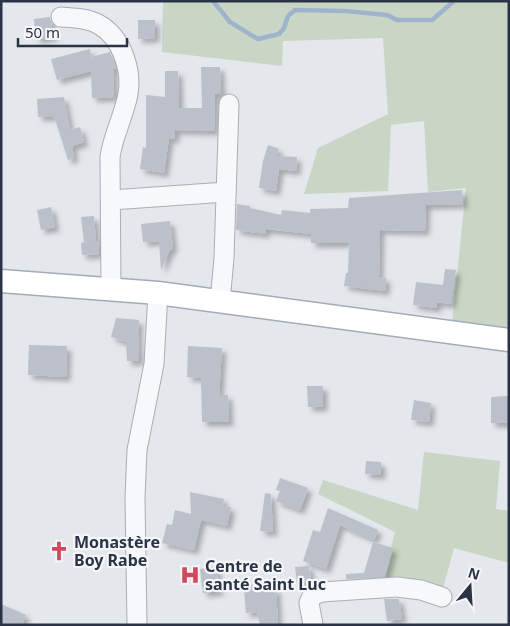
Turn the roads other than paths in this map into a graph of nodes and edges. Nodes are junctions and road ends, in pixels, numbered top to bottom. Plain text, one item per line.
1 (61, 17) dead end
2 (229, 104) dead end
3 (226, 192) junction
4 (110, 200) junction
5 (1, 281) edge
6 (111, 290) junction
7 (158, 293) junction
8 (220, 302) junction
9 (509, 340) edge
10 (442, 597) dead end
11 (136, 625) edge
12 (313, 625) edge

1 - 4 street
2 - 3 street
3 - 4 street
3 - 8 street
4 - 6 street
5 - 6 main road
6 - 7 main road
7 - 8 main road
7 - 11 street
8 - 9 main road
10 - 12 street

